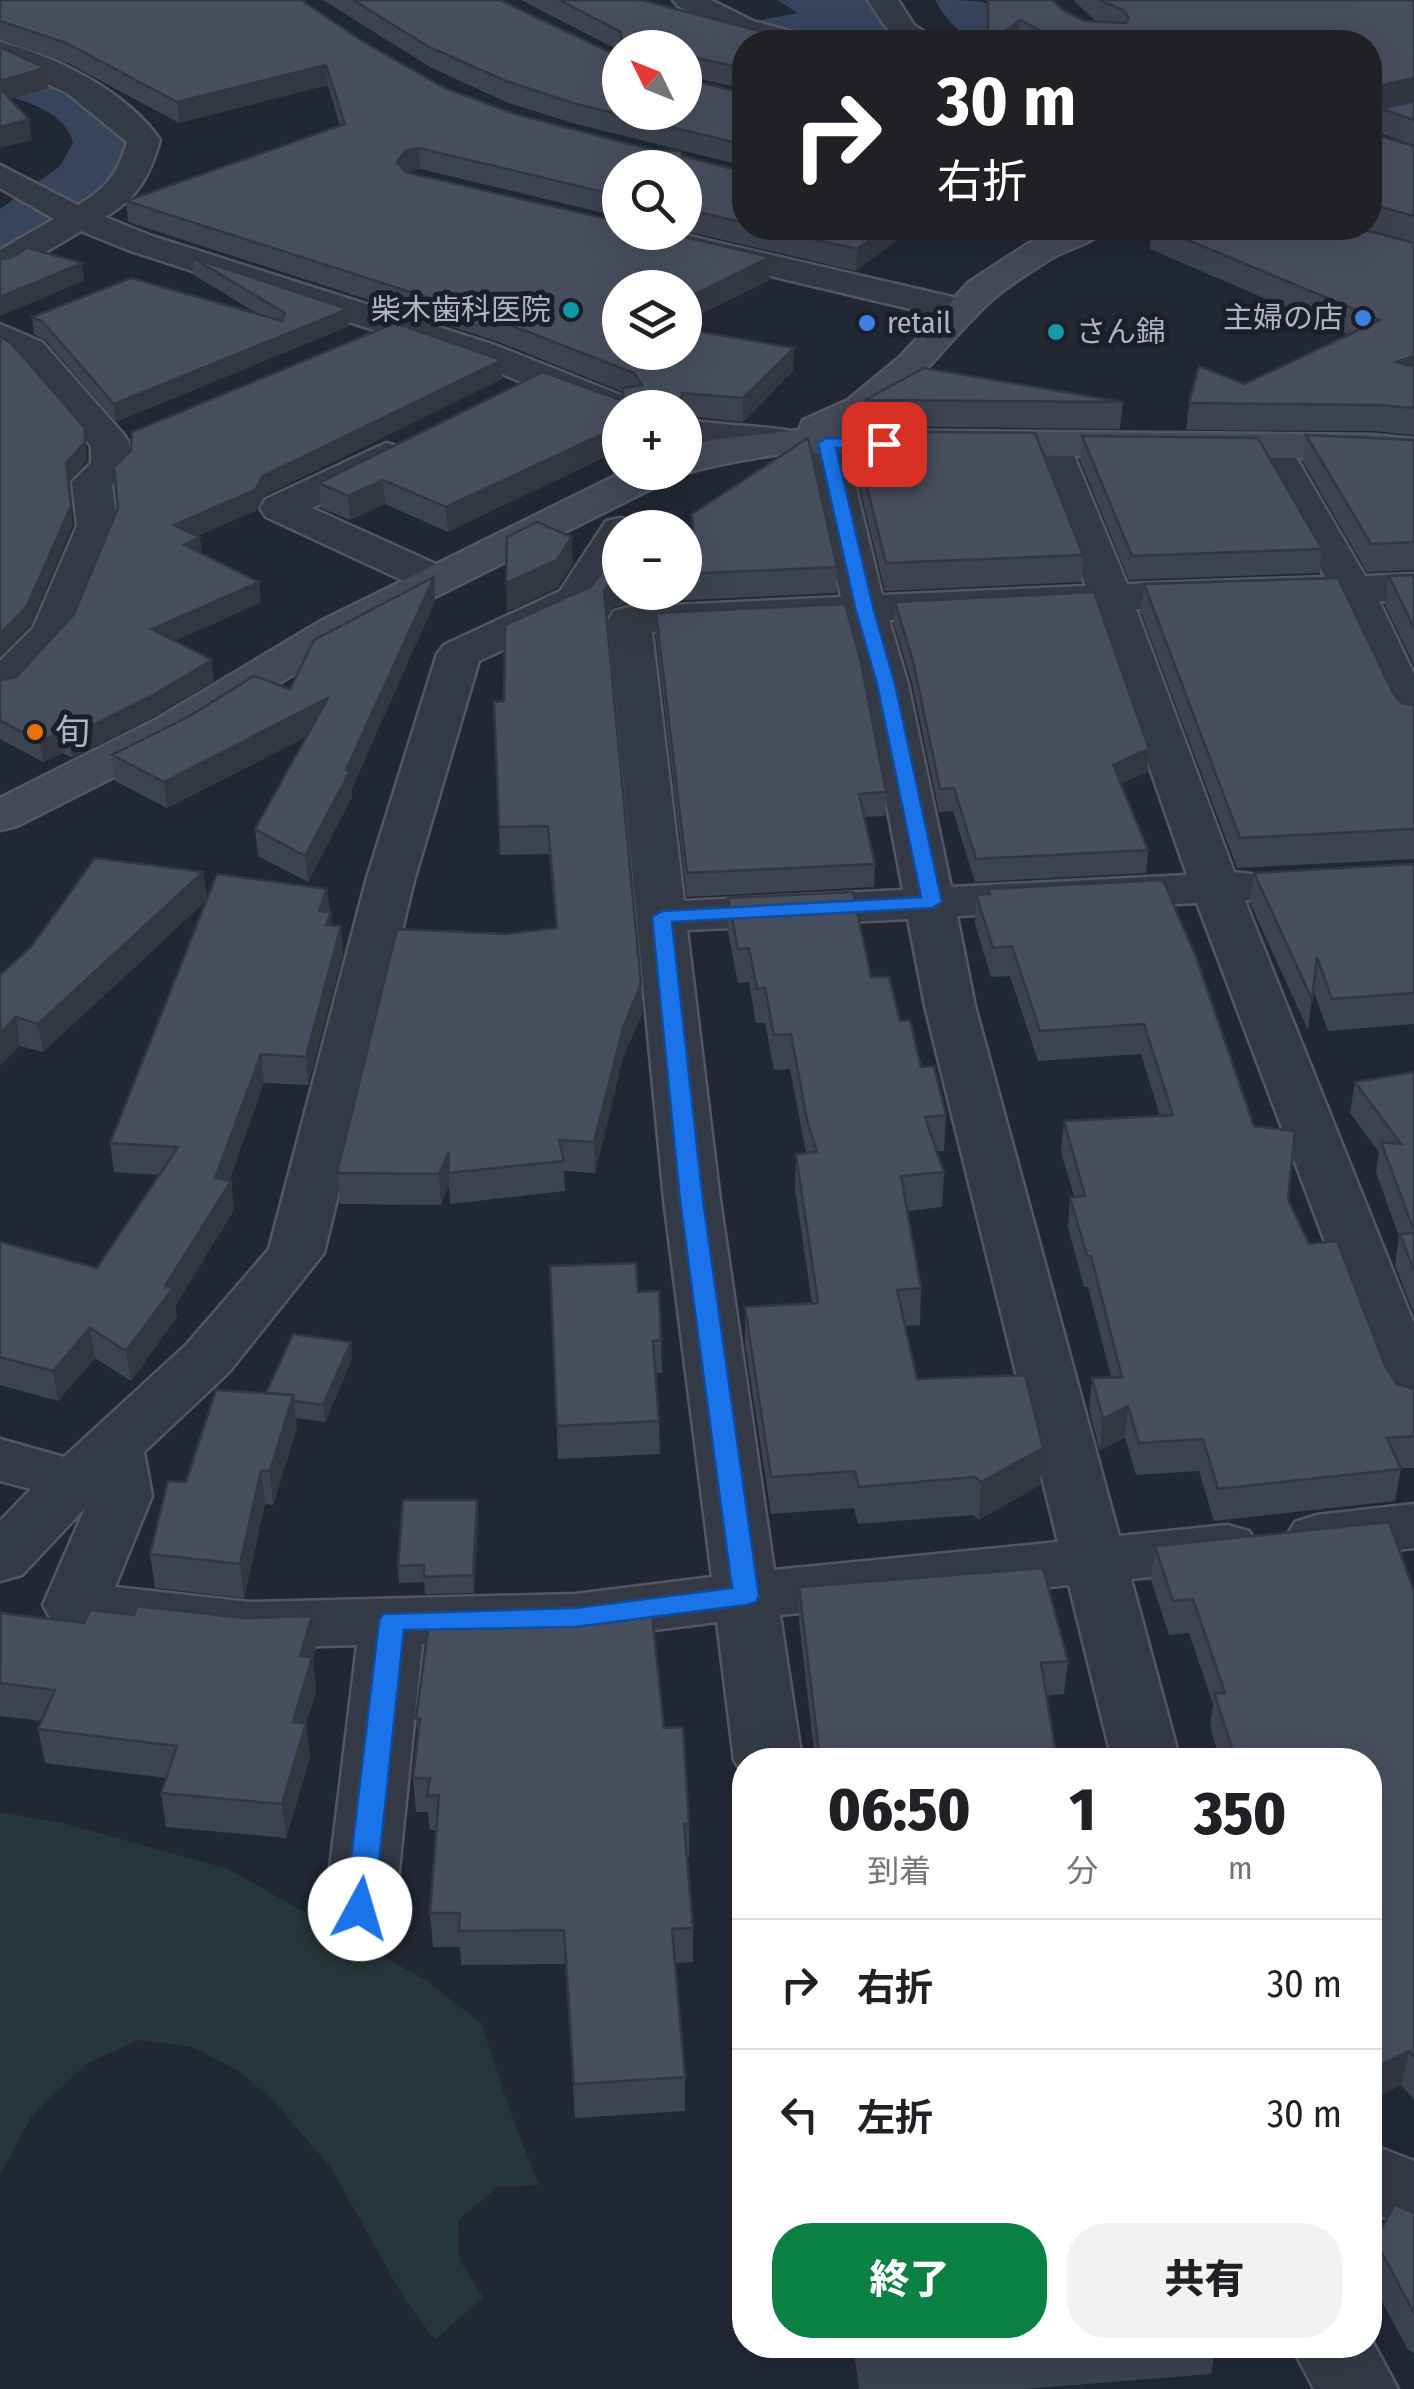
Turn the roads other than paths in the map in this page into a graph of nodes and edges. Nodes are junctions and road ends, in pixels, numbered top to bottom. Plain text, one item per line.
1 (688, 0) edge
2 (883, 0) edge
3 (753, 30) edge
4 (902, 30) edge
5 (0, 50) edge
6 (1414, 112) edge
7 (1382, 119) edge
8 (11, 181) edge
9 (76, 217) junction
10 (1062, 240) edge
11 (702, 250) edge
12 (185, 258) junction
13 (0, 265) edge
14 (130, 280) edge
15 (961, 310) junction
16 (37, 316) edge
17 (393, 325) junction
18 (0, 332) edge
19 (340, 347) edge
20 (543, 377) junction
21 (602, 401) edge
22 (491, 404) edge
23 (702, 434) edge
24 (421, 438) edge
25 (807, 442) junction
26 (1051, 446) junction
27 (1271, 447) junction
28 (1414, 452) edge
29 (702, 455) edge
30 (618, 490) edge
31 (602, 559) edge
32 (434, 578) junction
33 (1414, 588) edge
34 (1352, 589) junction
35 (1111, 597) junction
36 (865, 611) junction
37 (0, 686) edge
38 (1414, 720) edge
39 (0, 816) edge
40 (1298, 883) edge
41 (1216, 889) junction
42 (932, 902) junction
43 (662, 917) junction
44 (1414, 1398) edge
45 (0, 1460) edge
46 (94, 1465) junction
47 (1414, 1526) edge
48 (0, 1559) edge
49 (1092, 1562) junction
50 (746, 1596) junction
51 (392, 1621) junction
52 (766, 1748) edge
53 (1143, 1748) edge
54 (360, 1909) dead end
55 (1382, 2181) edge
56 (1414, 2196) edge
57 (1340, 2358) edge
58 (1358, 2389) edge

1 - 3 street
2 - 4 street
5 - 9 street
6 - 7 street
8 - 9 street
9 - 12 street
9 - 13 street
10 - 15 street
11 - 15 street
12 - 14 street
12 - 17 street
15 - 25 street
16 - 18 street
17 - 19 street
17 - 20 street
18 - 37 street
20 - 21 street
20 - 22 street
23 - 25 street
24 - 32 street
25 - 26 street
25 - 29 street
25 - 36 street
26 - 27 street
26 - 35 street
27 - 28 street
27 - 34 street
30 - 32 street
31 - 46 street
32 - 39 street
33 - 34 street
34 - 35 street
34 - 38 street
35 - 36 street
35 - 41 street
36 - 42 street
36 - 43 street
40 - 41 street
41 - 42 street
41 - 44 street
42 - 43 street
42 - 49 street
43 - 50 street
45 - 46 street
46 - 48 street
46 - 51 street
47 - 49 street
49 - 50 street
49 - 53 street
50 - 51 street
50 - 52 street
51 - 54 street
55 - 56 street
57 - 58 street

